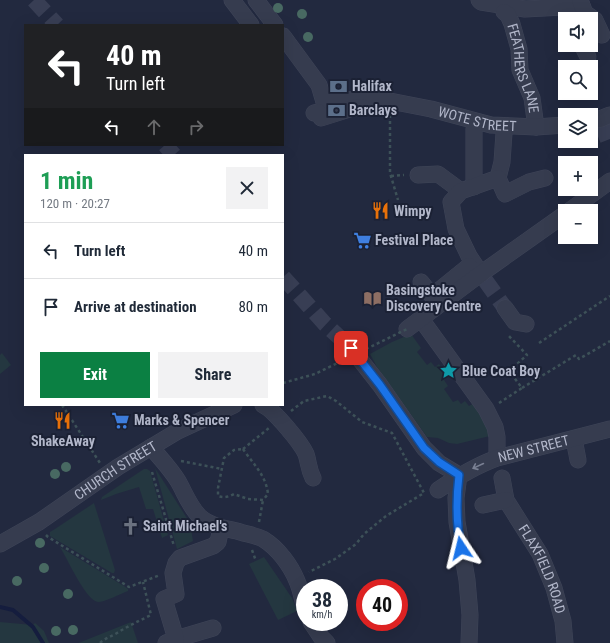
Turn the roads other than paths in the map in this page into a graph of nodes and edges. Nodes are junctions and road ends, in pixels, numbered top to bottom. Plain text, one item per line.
1 (232, 0) edge
2 (256, 0) edge
3 (479, 0) edge
4 (576, 8) edge
5 (508, 9) junction
6 (250, 24) edge
7 (274, 24) edge
8 (602, 35) dead end
9 (284, 37) edge
10 (525, 55) dead end
11 (558, 125) edge
12 (536, 127) junction
13 (474, 129) dead end
14 (504, 133) dead end
15 (418, 175) dead end
16 (498, 178) junction
17 (545, 178) dead end
18 (610, 181) edge
19 (467, 189) junction
20 (579, 204) edge
21 (558, 219) edge
22 (479, 275) junction
23 (421, 282) dead end
24 (505, 308) tunnel mouth
25 (426, 315) junction
26 (526, 324) dead end
27 (407, 329) road end
28 (351, 348) tunnel mouth
29 (232, 406) edge
30 (264, 406) edge
31 (610, 429) edge
32 (574, 439) junction
33 (151, 447) junction
34 (497, 458) junction
35 (578, 460) dead end
36 (459, 475) junction
37 (313, 478) dead end
38 (502, 478) dead end
39 (438, 490) dead end
40 (506, 500) junction
41 (483, 505) dead end
42 (221, 528) junction
43 (0, 544) edge
44 (296, 579) edge
45 (213, 628) dead end
46 (317, 631) edge
47 (171, 641) edge
48 (327, 643) edge
49 (469, 643) edge
50 (565, 643) edge

1 - 6 street
2 - 7 street
3 - 5 street
4 - 5 street
4 - 8 street
5 - 10 street
5 - 12 street, FEATHERS LANE
9 - 12 street, WOTE STREET
11 - 12 street, WOTE STREET
13 - 19 street
14 - 16 street
15 - 19 street
16 - 17 street
16 - 19 street
18 - 20 street
19 - 22 street
21 - 22 street
22 - 23 street
22 - 25 street
24 - 26 street
25 - 27 street
25 - 34 street
28 - 36 street
29 - 33 street, CHURCH STREET
30 - 37 street
31 - 32 street, NEW STREET
32 - 34 street, NEW STREET
32 - 35 street
33 - 42 street
33 - 43 street, CHURCH STREET
34 -> 36 street, NEW STREET
36 - 39 street, NEW STREET
36 - 49 street
38 - 40 street, FLAXFIELD ROAD
40 - 41 street
40 - 50 street, FLAXFIELD ROAD
42 - 44 street
42 - 47 street
45 - 47 street
46 - 48 street

